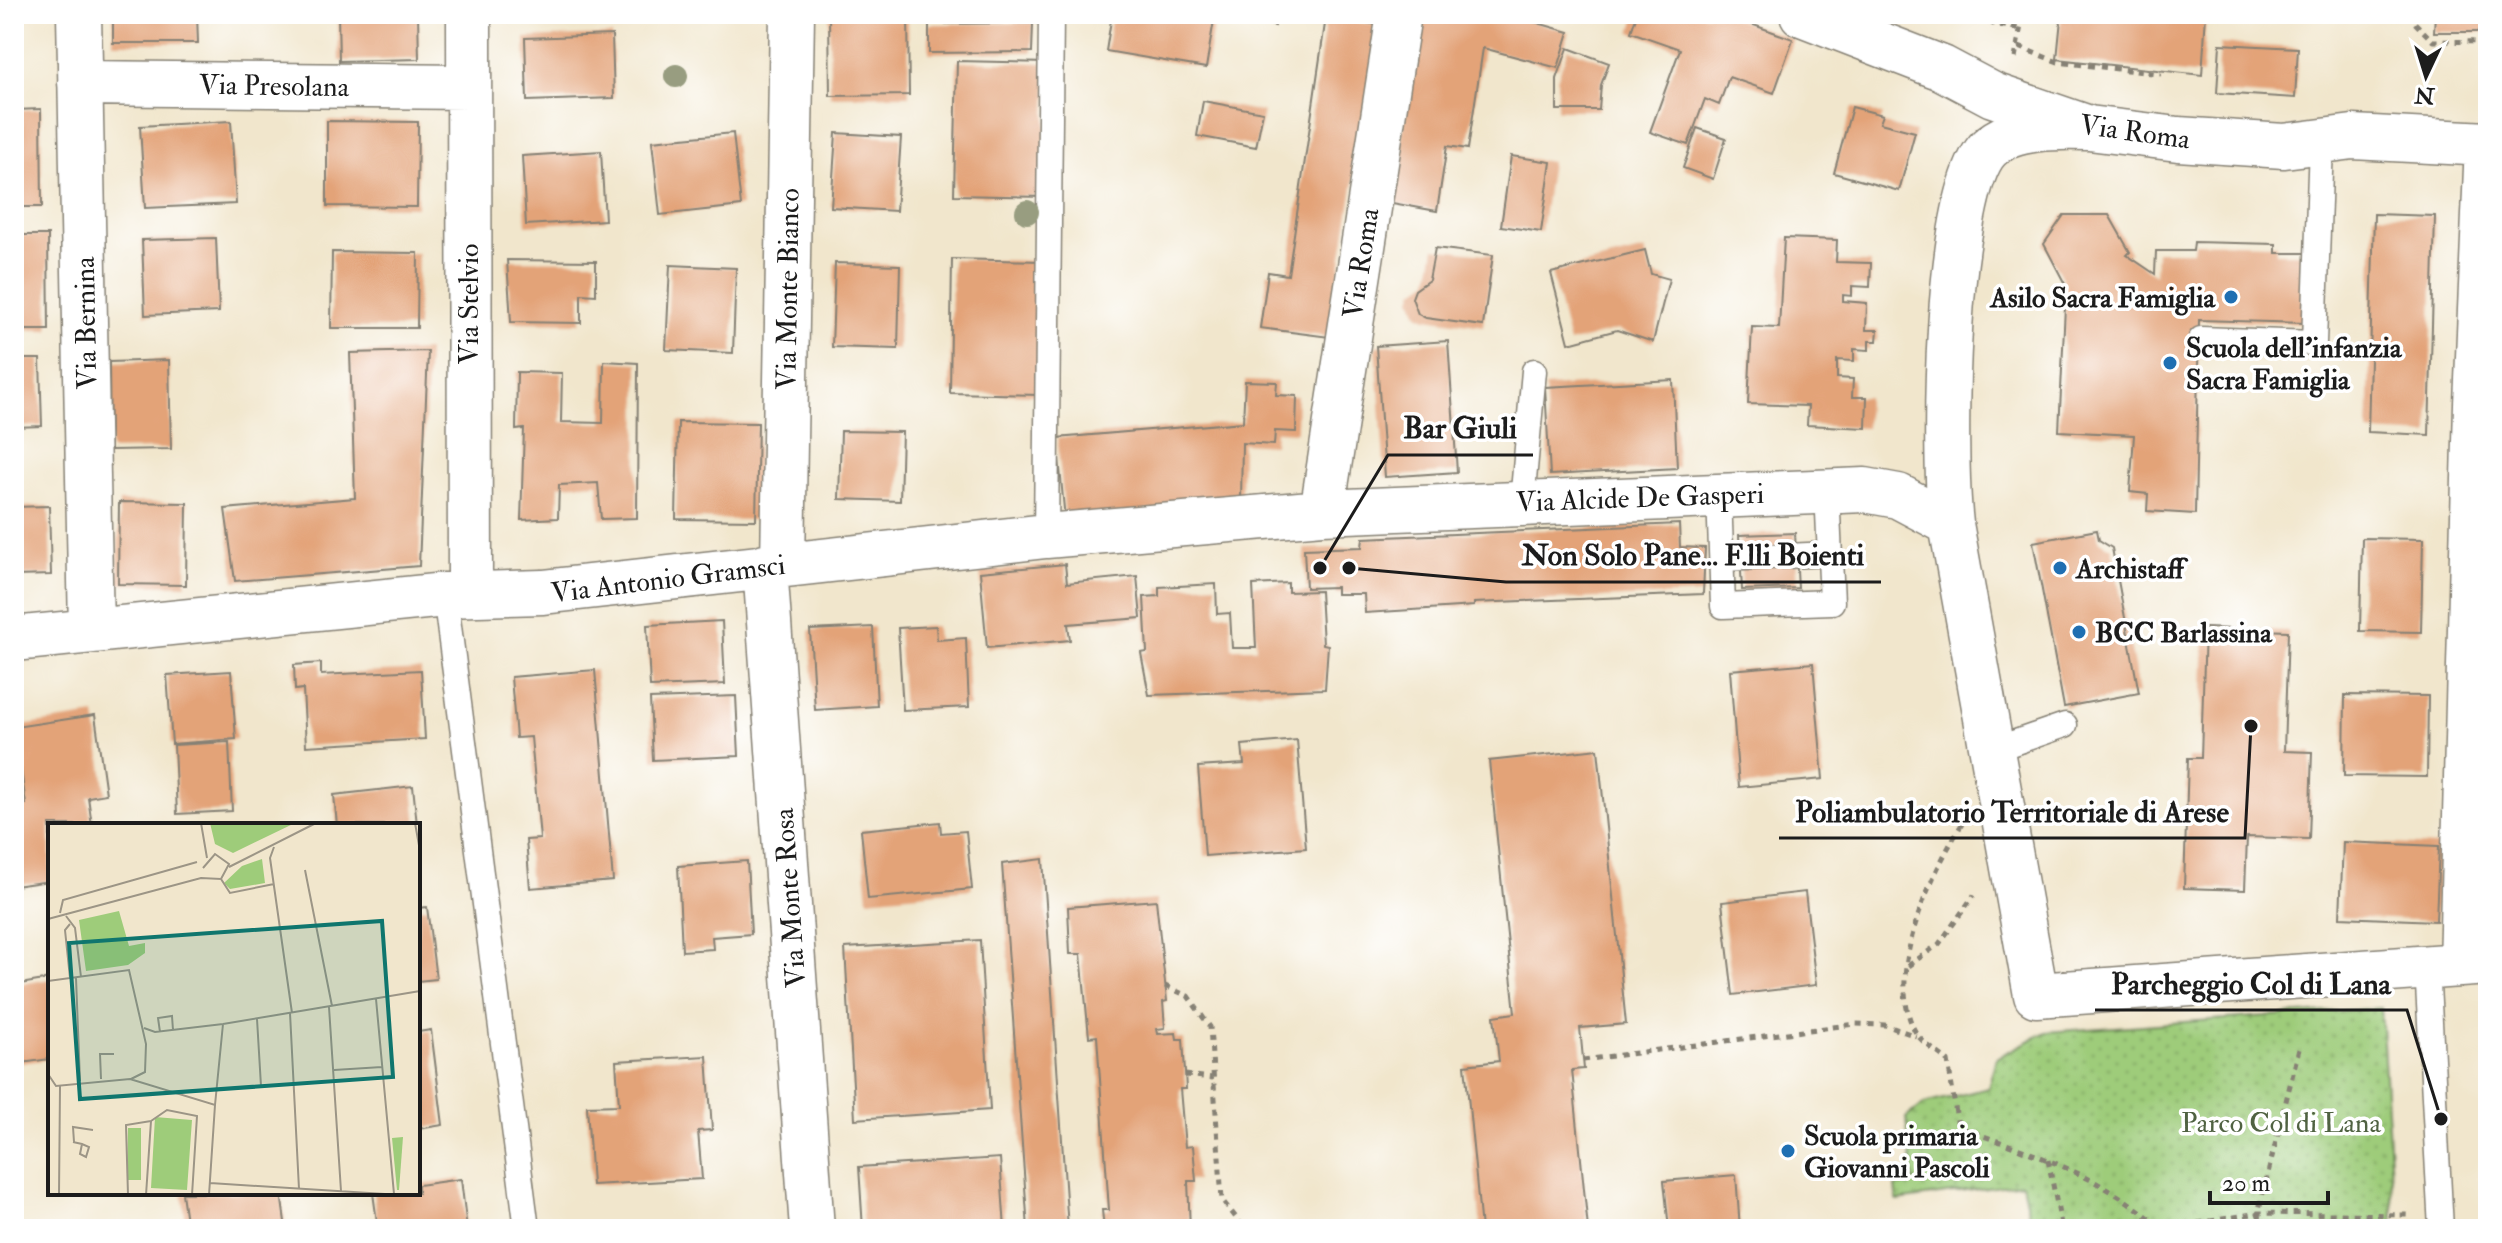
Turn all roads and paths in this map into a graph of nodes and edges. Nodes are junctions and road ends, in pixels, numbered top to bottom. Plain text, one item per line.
1 (79, 14) edge
2 (469, 14) edge
3 (792, 14) edge
4 (1051, 14) edge
5 (1399, 14) edge
6 (1802, 14) edge
7 (2023, 15) edge
8 (1994, 19) dead end
9 (2415, 23) dead end
10 (2021, 29) junction
11 (2488, 42) edge
12 (2019, 47) junction
13 (2015, 58) dead end
14 (2161, 74) dead end
15 (80, 83) junction
16 (468, 87) junction
17 (1980, 89) junction
18 (2089, 128) junction
19 (2321, 144) junction
20 (2488, 144) edge
21 (1965, 205) junction
22 (2201, 339) dead end
23 (1534, 371) dead end
24 (1827, 490) junction
25 (1719, 495) junction
26 (1522, 502) junction
27 (1322, 512) junction
28 (1951, 524) junction
29 (1046, 536) junction
30 (1830, 554) junction
31 (1722, 559) junction
32 (774, 565) junction
33 (458, 595) junction
34 (91, 631) junction
35 (14, 639) edge
36 (2065, 725) dead end
37 (1993, 750) junction
38 (1968, 815) dead end
39 (1980, 886) dead end
40 (2459, 964) edge
41 (1908, 967) junction
42 (1165, 986) dead end
43 (1917, 1036) junction
44 (2299, 1049) dead end
45 (1583, 1060) dead end
46 (1185, 1075) dead end
47 (1213, 1078) junction
48 (2048, 1159) junction
49 (2258, 1213) junction
50 (2440, 1222) edge
51 (527, 1229) edge
52 (812, 1229) edge
53 (1245, 1229) edge
54 (2062, 1229) edge
55 (2162, 1229) edge
56 (2264, 1229) edge

1 - 15 street, Via Bernina
2 - 16 street, Via Stelvio
3 - 32 street, Via Monte Bianco
4 - 29 lane
5 - 27 street, Via Roma
6 - 17 street, Via Roma
7 - 10 path
8 - 10 path
9 - 11 path
10 - 12 path
12 - 13 path
12 - 14 path
15 - 16 street, Via Presolana
15 - 34 street, Via Bernina
16 - 33 street, Via Stelvio
17 - 18 street, Via Roma
17 - 21 street
18 - 19 street, Via Roma
18 - 21 street
19 - 20 street, Via Roma
19 - 22 lane
20 - 40 street
21 - 28 street
23 - 26 lane
24 - 25 street, Via Alcide De Gasperi
24 - 28 street, Via Alcide De Gasperi
24 - 30 lane
25 - 26 street, Via Alcide De Gasperi
25 - 31 lane
26 - 27 street, Via Alcide De Gasperi
27 - 29 street, Via Antonio Gramsci
28 - 37 street
29 - 32 street, Via Antonio Gramsci
30 - 31 lane
30 - 31 lane
32 - 33 street, Via Antonio Gramsci
32 - 52 street, Via Monte Rosa
33 - 34 street, Via Antonio Gramsci
33 - 51 lane
34 - 35 street, Via Antonio Gramsci
36 - 37 lane
37 - 40 street
38 - 41 path
39 - 41 path
40 - 50 lane
41 - 43 path
42 - 47 path
43 - 45 path
43 - 48 path
44 - 49 path
46 - 47 path
47 - 53 path
48 - 54 path
48 - 55 path
49 - 50 path
49 - 55 path
49 - 56 path

